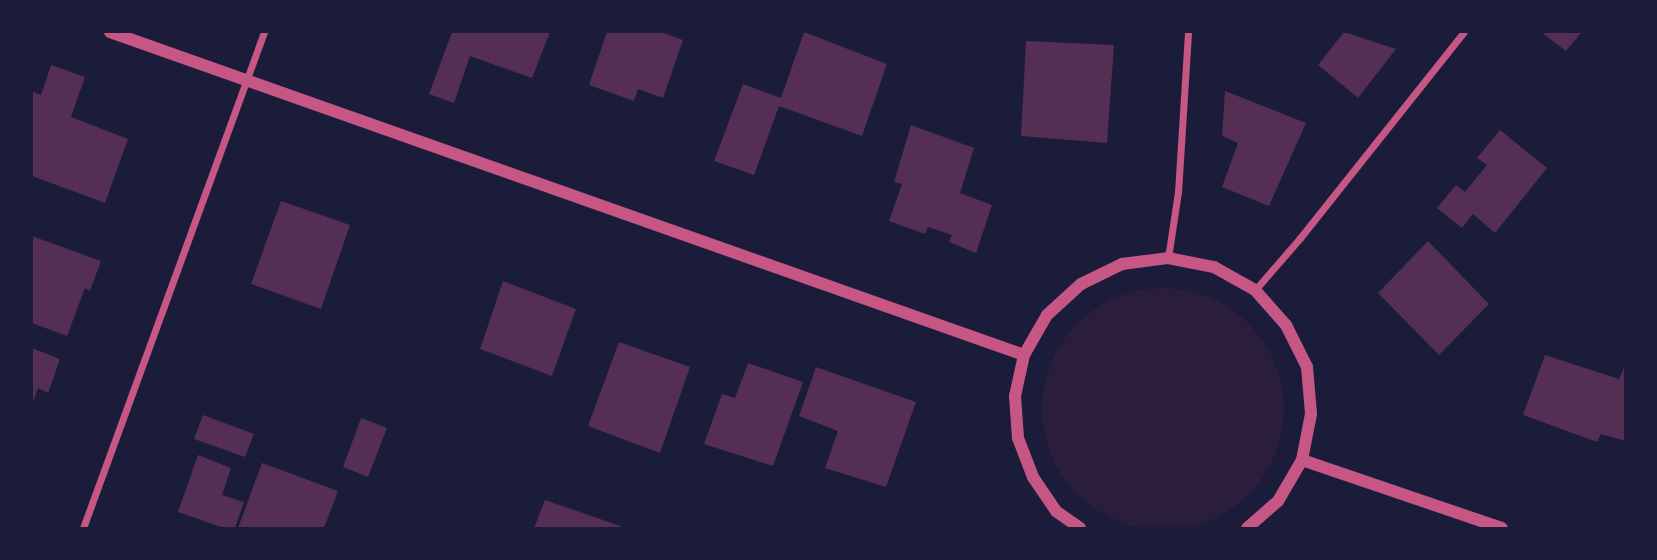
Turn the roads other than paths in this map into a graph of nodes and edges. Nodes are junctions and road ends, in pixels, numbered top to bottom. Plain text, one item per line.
1 (110, 32) edge
2 (264, 32) edge
3 (1188, 32) edge
4 (1464, 32) edge
5 (246, 79) junction
6 (1168, 258) junction
7 (1255, 290) junction
8 (1024, 355) junction
9 (1302, 460) junction
10 (83, 528) edge
11 (1080, 528) edge
12 (1247, 528) edge
13 (1502, 528) edge

1 - 5 street
2 - 5 street
3 - 6 street
4 - 7 street
5 - 8 street
5 - 10 street
6 - 7 street
6 - 8 street
7 - 9 street
8 - 11 street
9 - 12 street
9 - 13 street

